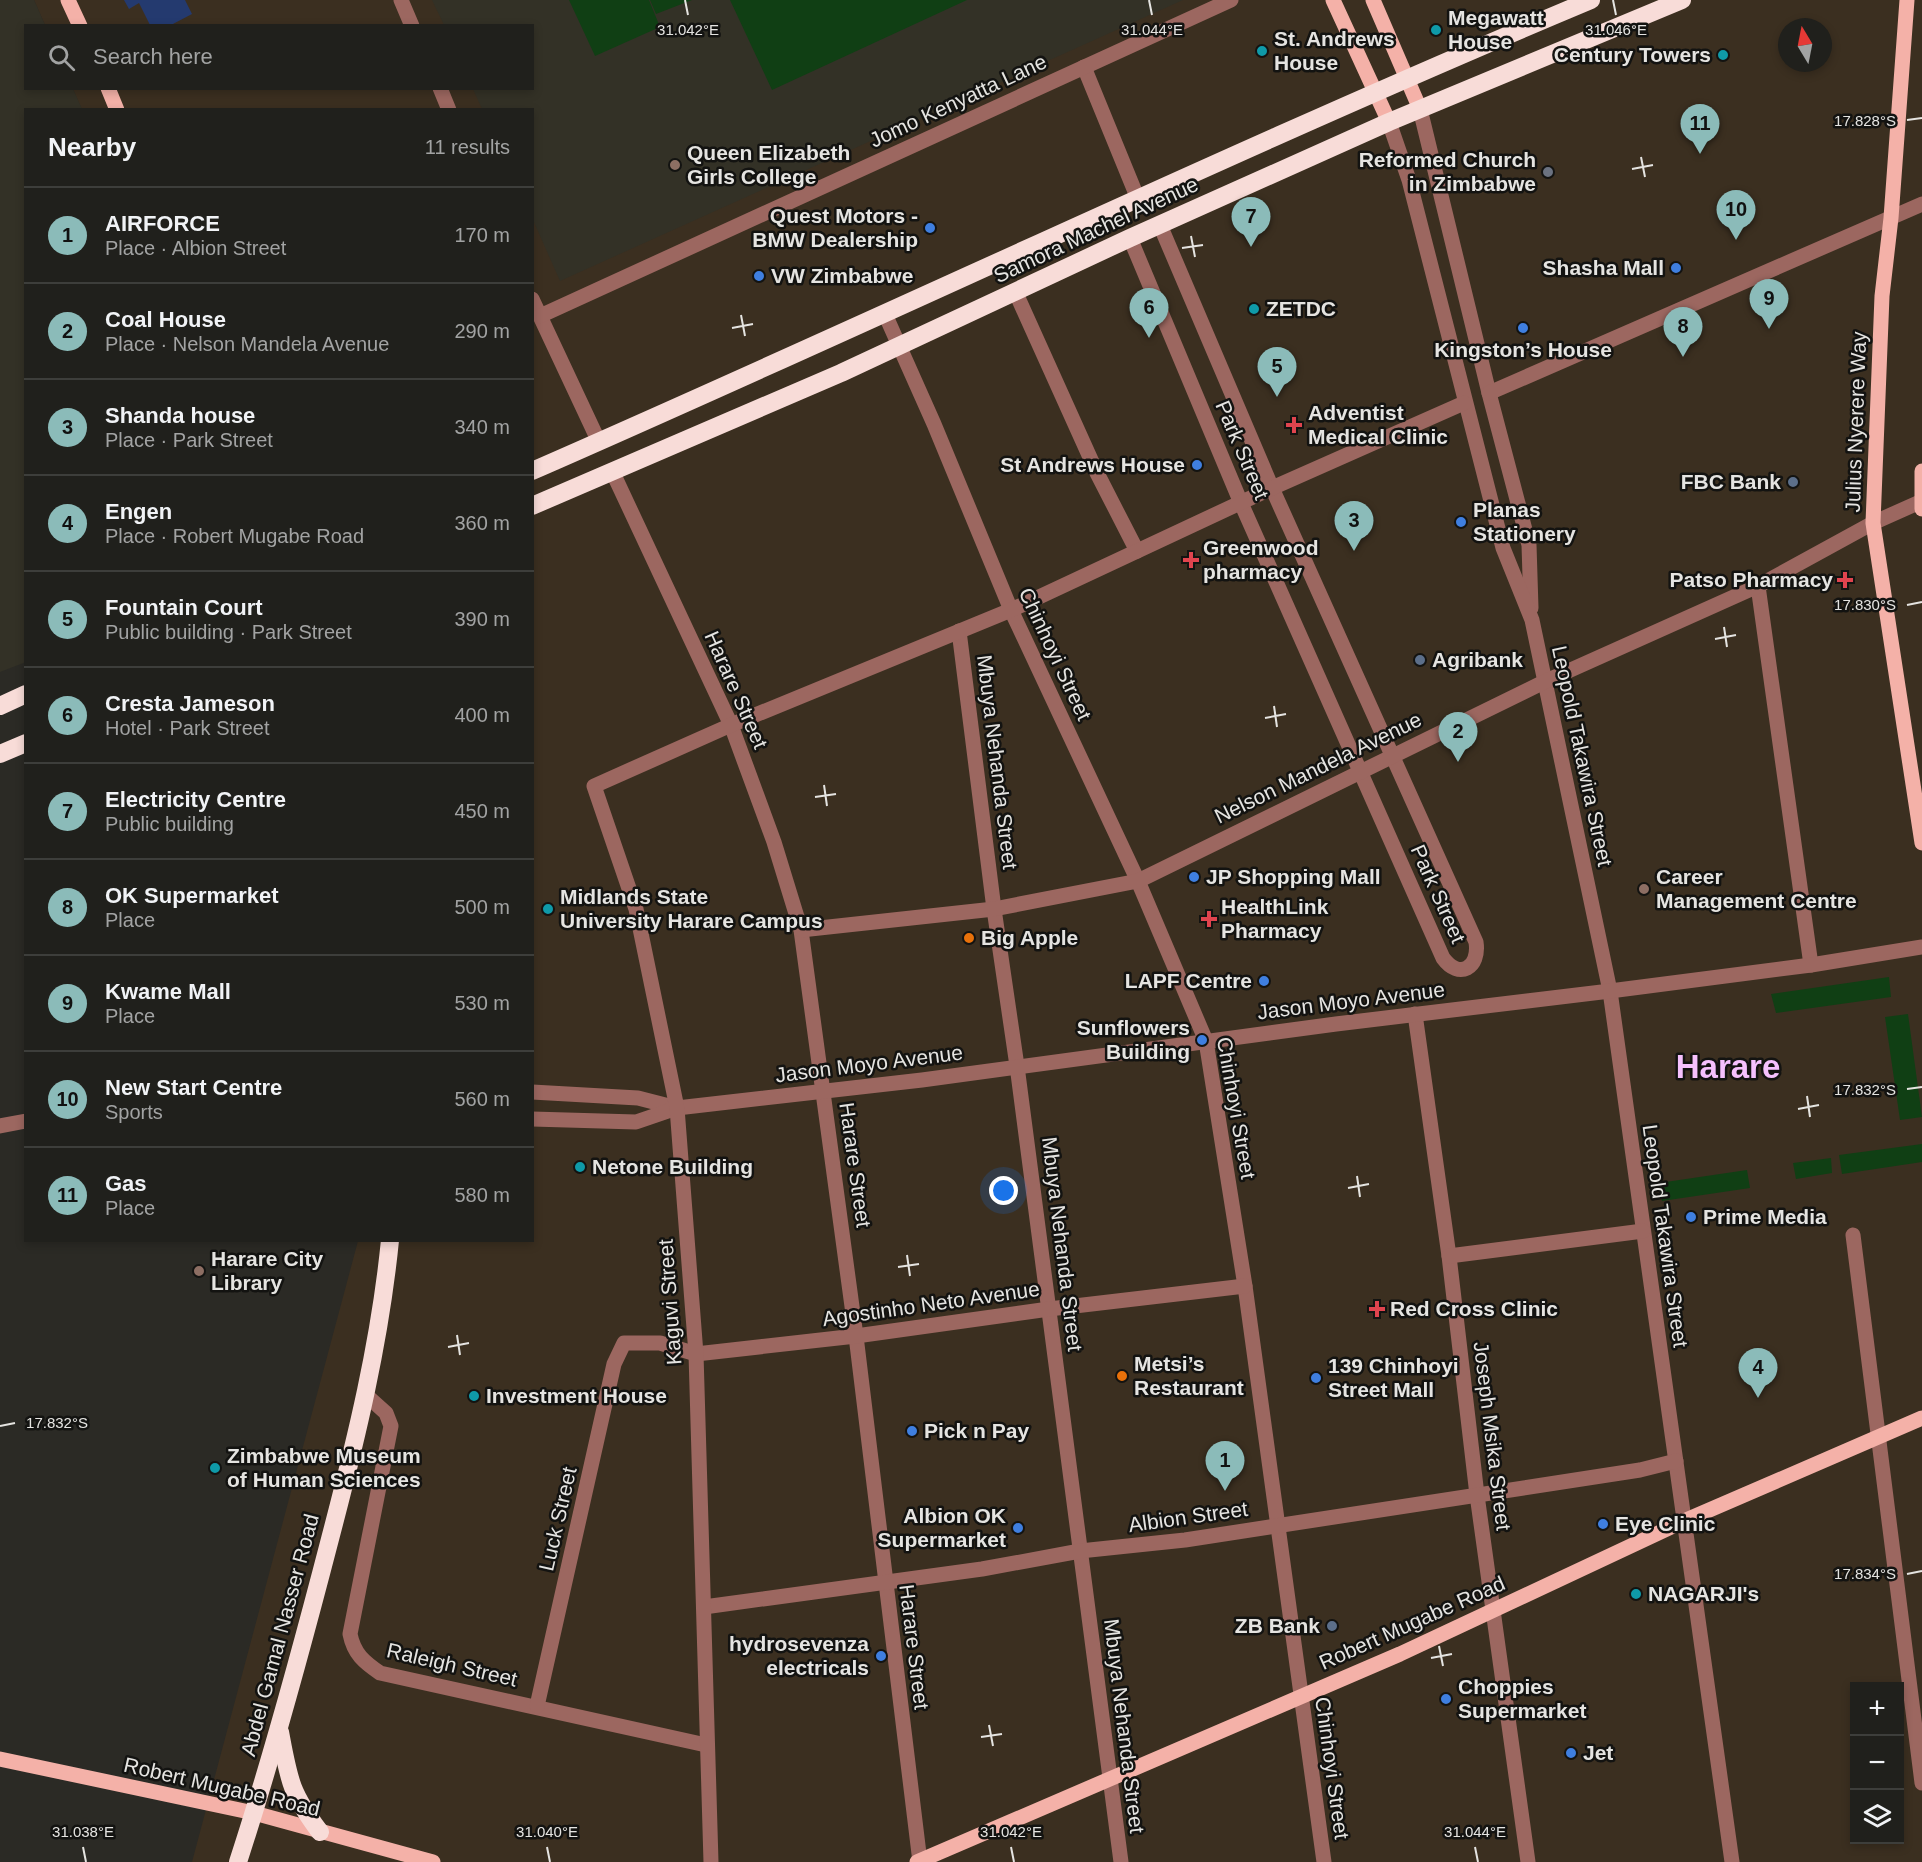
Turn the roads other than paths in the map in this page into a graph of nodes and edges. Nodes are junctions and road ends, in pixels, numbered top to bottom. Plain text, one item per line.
1 (68, 0) edge
2 (401, 0) edge
3 (1231, 0) edge
4 (1333, 0) edge
5 (1373, 0) edge
6 (1591, 0) edge
7 (1682, 0) edge
8 (1907, 0) edge
9 (79, 24) edge
10 (411, 24) edge
11 (1084, 67) junction
12 (1407, 77) junction
13 (109, 90) edge
14 (441, 90) edge
15 (1375, 92) junction
16 (116, 108) edge
17 (448, 108) edge
18 (1420, 109) junction
19 (1389, 122) junction
20 (1138, 199) junction
21 (1922, 204) edge
22 (1891, 218) junction
23 (1160, 225) junction
24 (1130, 238) junction
25 (1015, 291) junction
26 (534, 303) edge
27 (885, 314) junction
28 (540, 316) junction
29 (898, 345) junction
30 (1489, 393) junction
31 (1464, 404) junction
32 (599, 442) junction
33 (534, 470) edge
34 (1922, 471) edge
35 (613, 473) junction
36 (1272, 488) junction
37 (1241, 503) junction
38 (1922, 504) edge
39 (534, 505) edge
40 (1873, 523) junction
41 (1137, 551) junction
42 (1758, 586) junction
43 (1011, 610) junction
44 (1532, 620) junction
45 (959, 631) junction
46 (1546, 681) junction
47 (24, 695) edge
48 (0, 706) edge
49 (731, 725) junction
50 (24, 744) edge
51 (0, 754) edge
52 (1391, 755) junction
53 (1361, 770) junction
54 (1922, 843) edge
55 (1138, 881) junction
56 (994, 909) junction
57 (801, 930) junction
58 (1922, 947) edge
59 (1811, 965) junction
60 (1610, 991) junction
61 (1415, 1014) junction
62 (1206, 1041) junction
63 (1017, 1066) junction
64 (534, 1092) edge
65 (824, 1092) junction
66 (677, 1108) junction
67 (534, 1119) edge
68 (24, 1121) edge
69 (0, 1126) edge
70 (1643, 1231) junction
71 (1853, 1235) dead end
72 (390, 1242) edge
73 (1449, 1256) junction
74 (1245, 1286) junction
75 (1049, 1309) junction
76 (856, 1336) junction
77 (624, 1343) joint
78 (696, 1354) junction
79 (366, 1395) junction
80 (1922, 1418) edge
81 (1877, 1438) junction
82 (1676, 1461) junction
83 (1477, 1494) junction
84 (1684, 1521) junction
85 (1279, 1525) junction
86 (1080, 1551) junction
87 (885, 1583) junction
88 (704, 1607) junction
89 (1494, 1609) junction
90 (1300, 1696) junction
91 (537, 1706) junction
92 (280, 1728) junction
93 (706, 1745) junction
94 (0, 1759) edge
95 (1109, 1777) junction
96 (1922, 1783) edge
97 (254, 1813) junction
98 (320, 1832) junction
99 (238, 1862) edge
100 (434, 1862) edge
101 (711, 1862) edge
102 (919, 1862) edge
103 (1121, 1862) edge
104 (1324, 1862) edge
105 (1528, 1862) edge
106 (1732, 1862) edge

1 - 9 main road
2 - 10 street
3 - 11 street, Jomo Kenyatta Lane
4 - 15 main road, Leopold Takawira Street
5 - 12 main road, Leopold Takawira Street
6 - 12 highway, Samora Machel Avenue
7 - 18 highway, Samora Machel Avenue
8 - 22 main road, Julius Nyerere Way
11 - 20 street
11 - 28 street, Jomo Kenyatta Lane
12 - 15 highway, Samora Machel Avenue
12 - 18 main road, Leopold Takawira Street
13 - 16 main road
14 - 17 street
15 - 19 main road, Leopold Takawira Street
15 - 20 highway, Samora Machel Avenue
18 - 19 highway, Samora Machel Avenue
18 - 30 street, Leopold Takawira Street
19 - 23 highway, Samora Machel Avenue
19 - 31 street, Leopold Takawira Street
20 - 27 highway, Samora Machel Avenue
21 - 22 street
22 - 30 street
22 - 40 main road, Julius Nyerere Way
23 - 24 highway, Samora Machel Avenue
23 - 36 street, Park Street
24 - 25 highway, Samora Machel Avenue
24 - 37 street, Park Street
25 - 29 highway, Samora Machel Avenue
25 - 41 street
26 - 28 street
27 - 29 street, Chinhoyi Street
27 - 32 highway, Samora Machel Avenue
28 - 32 street
29 - 35 highway, Samora Machel Avenue
29 - 43 street, Chinhoyi Street
30 - 44 street, Leopold Takawira Street
31 - 36 street
31 - 44 street, Leopold Takawira Street
32 - 33 highway, Samora Machel Avenue
34 - 38 main road
35 - 39 highway, Samora Machel Avenue
35 - 49 street, Harare Street
36 - 37 street
36 - 52 street, Park Street
37 - 41 street
37 - 53 street, Park Street
38 - 40 street, Nelson Mandela Avenue
40 - 42 street, Nelson Mandela Avenue
40 - 54 main road, Julius Nyerere Way
41 - 43 street
42 - 46 street, Nelson Mandela Avenue
42 - 59 street
43 - 45 street
43 - 55 street, Chinhoyi Street
44 - 46 street, Leopold Takawira Street
45 - 49 street
45 - 56 street, Mbuya Nehanda Street
46 - 52 street, Nelson Mandela Avenue
46 - 60 street, Leopold Takawira Street
47 - 48 highway
49 - 57 street, Harare Street
49 - 66 street, Kaguvi Street
50 - 51 highway
52 - 53 street, Nelson Mandela Avenue
52 - 53 street, Park Street
53 - 55 street, Nelson Mandela Avenue
55 - 56 street, Nelson Mandela Avenue
55 - 62 street, Chinhoyi Street
56 - 57 street, Nelson Mandela Avenue
56 - 63 street, Mbuya Nehanda Street
57 - 65 street, Harare Street
58 - 59 street, Jason Moyo Avenue
59 - 60 street, Jason Moyo Avenue
60 - 61 street, Jason Moyo Avenue
60 - 70 street, Leopold Takawira Street
61 - 62 street, Jason Moyo Avenue
61 - 73 street, Joseph Msika Street
62 - 63 street, Jason Moyo Avenue
62 - 74 street, Chinhoyi Street
63 - 65 street, Jason Moyo Avenue
63 - 75 street, Mbuya Nehanda Street
64 - 66 street, Jason Moyo Avenue
65 - 66 street, Jason Moyo Avenue
65 - 76 street, Harare Street
66 - 67 street, Jason Moyo Avenue
66 - 78 street, Kaguvi Street
68 - 69 street
70 - 73 street
70 - 82 street, Leopold Takawira Street
71 - 81 street
72 - 79 highway, Abdel Gamal Nasser Road
73 - 83 street, Joseph Msika Street
74 - 75 street, Agostinho Neto Avenue
74 - 85 street, Chinhoyi Street
75 - 76 street, Agostinho Neto Avenue
75 - 86 street, Mbuya Nehanda Street
76 - 78 street, Agostinho Neto Avenue
76 - 87 street, Harare Street
77 - 78 street, Agostinho Neto Avenue
77 - 91 street, Luck Street
78 - 88 street, Kaguvi Street
79 - 91 street, Raleigh Street
79 - 92 highway, Abdel Gamal Nasser Road
80 - 81 main road, Robert Mugabe Road
81 - 84 main road, Robert Mugabe Road
81 - 96 street
82 - 83 street, Albion Street
82 - 84 street, Leopold Takawira Street
83 - 85 street, Albion Street
83 - 89 street, Joseph Msika Street
84 - 89 main road, Robert Mugabe Road
84 - 106 street, Leopold Takawira Street
85 - 86 street, Albion Street
85 - 90 street, Chinhoyi Street
86 - 87 street, Albion Street
86 - 95 street, Mbuya Nehanda Street
87 - 88 street, Albion Street
87 - 102 street, Harare Street
88 - 93 street, Kaguvi Street
89 - 90 main road, Robert Mugabe Road
89 - 105 street, Joseph Msika Street
90 - 95 main road, Robert Mugabe Road
90 - 104 street, Chinhoyi Street
91 - 93 street, Raleigh Street
92 - 97 highway, Abdel Gamal Nasser Road
92 - 98 highway
93 - 101 street, Kaguvi Street
94 - 97 main road, Robert Mugabe Road
95 - 102 main road, Robert Mugabe Road
95 - 103 street, Mbuya Nehanda Street
97 - 98 main road, Robert Mugabe Road
97 - 99 highway, Abdel Gamal Nasser Road
98 - 100 main road, Robert Mugabe Road

